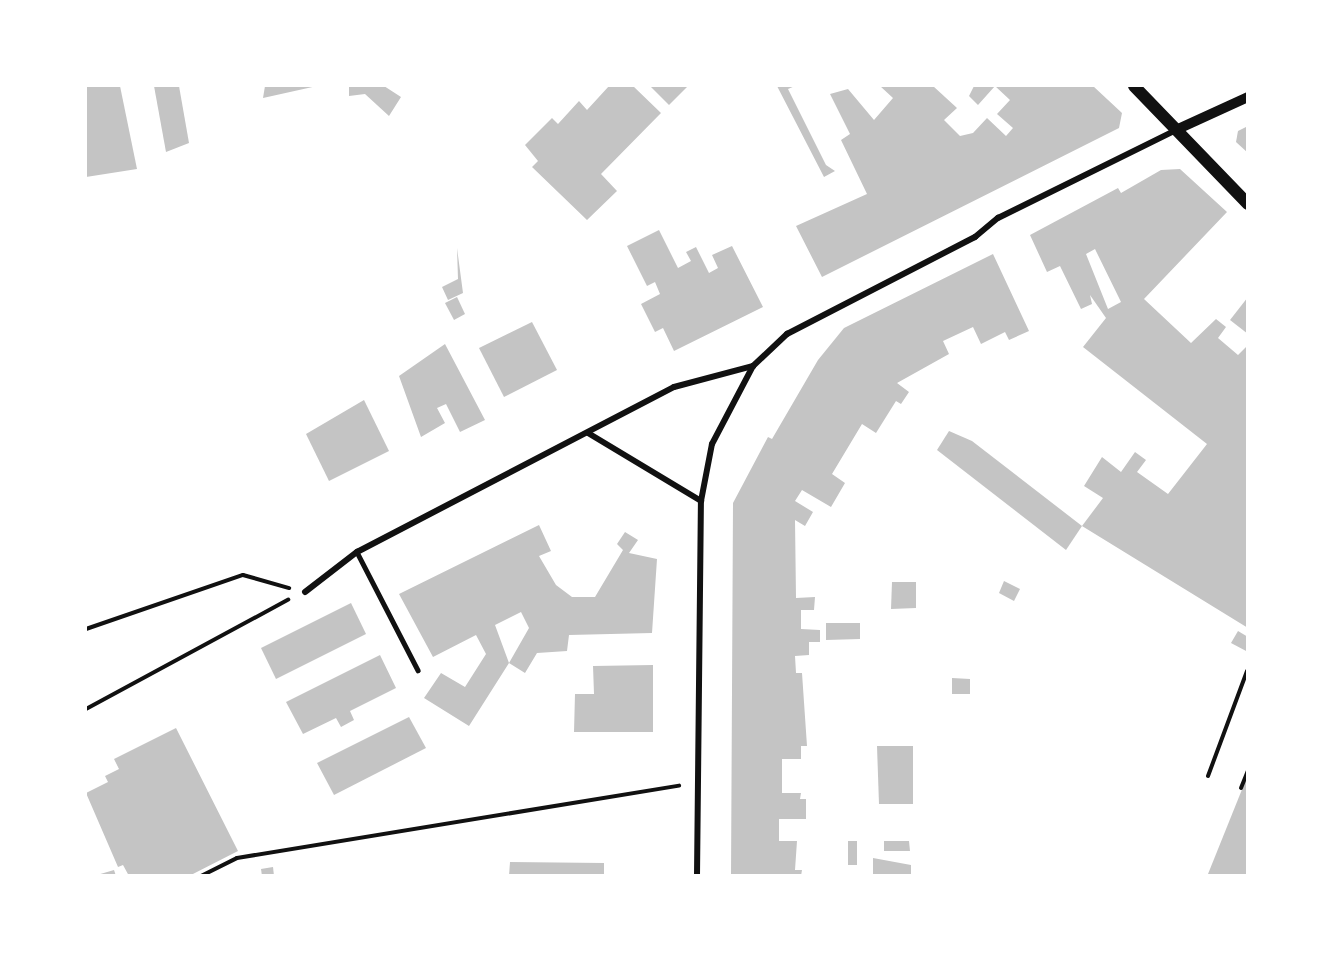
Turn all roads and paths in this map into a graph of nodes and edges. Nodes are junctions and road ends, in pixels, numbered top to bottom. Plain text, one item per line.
1 (1134, 86) edge
2 (1248, 97) edge
3 (1178, 129) junction
4 (1248, 204) edge
5 (753, 366) junction
6 (588, 433) junction
7 (701, 501) junction
8 (357, 552) junction
9 (304, 592) junction
10 (86, 629) edge
11 (418, 670) dead end
12 (1247, 671) edge
13 (86, 707) edge
14 (1248, 771) edge
15 (1208, 776) dead end
16 (697, 784) junction
17 (1241, 788) dead end
18 (201, 876) edge
19 (697, 876) edge

1 - 3 main road
2 - 3 street
3 - 4 main road
3 - 5 street
5 - 6 street
5 - 7 street
6 - 7 street
6 - 8 street
7 - 16 street
8 - 9 street
8 - 11 lane
9 - 10 path
9 - 13 path
12 - 15 path
14 - 17 path
16 - 18 path
16 - 19 street

